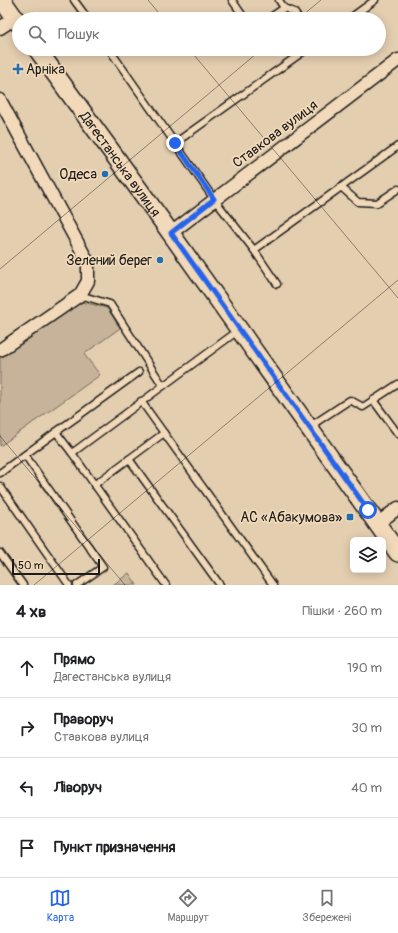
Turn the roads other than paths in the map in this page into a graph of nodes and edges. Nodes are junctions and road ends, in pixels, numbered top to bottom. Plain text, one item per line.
1 (2, 0) edge
2 (74, 0) edge
3 (232, 0) edge
4 (279, 0) edge
5 (376, 0) edge
6 (284, 8) junction
7 (83, 12) edge
8 (240, 12) edge
9 (278, 12) edge
10 (294, 12) edge
11 (359, 12) edge
12 (12, 14) edge
13 (12, 23) edge
14 (0, 28) edge
15 (42, 56) edge
16 (114, 56) edge
17 (296, 56) edge
18 (398, 60) edge
19 (0, 100) edge
20 (175, 143) junction
21 (398, 146) edge
22 (341, 187) junction
23 (398, 190) edge
24 (214, 199) junction
25 (171, 233) junction
26 (254, 250) junction
27 (278, 284) dead end
28 (80, 294) junction
29 (239, 330) junction
30 (0, 350) edge
31 (139, 372) dead end
32 (398, 384) edge
33 (163, 386) junction
34 (373, 400) junction
35 (142, 401) junction
36 (308, 427) junction
37 (56, 432) junction
38 (164, 433) junction
39 (398, 434) edge
40 (72, 453) junction
41 (26, 455) junction
42 (129, 459) junction
43 (0, 473) edge
44 (94, 485) junction
45 (0, 486) edge
46 (398, 508) edge
47 (377, 524) junction
48 (0, 553) edge
49 (398, 553) edge
50 (23, 585) edge
51 (69, 585) edge
52 (77, 585) edge
53 (166, 585) edge
54 (220, 585) edge
55 (273, 585) edge

1 - 12 street
2 - 7 lane
3 - 8 lane
4 - 6 lane
5 - 11 lane
6 - 9 lane
6 - 10 lane
13 - 14 street
15 - 25 street, Дагестанська вулиця
16 - 20 lane
17 - 20 lane
18 - 24 street, Ставкова вулиця
19 - 28 street
20 - 24 lane
21 - 22 lane
22 - 23 lane
22 - 26 lane
24 - 25 street, Ставкова вулиця
24 - 26 lane
25 - 29 street, Дагестанська вулиця
26 - 27 lane
28 - 30 street
28 - 33 lane
29 - 33 lane
29 - 36 street, Дагестанська вулиця
31 - 37 lane
32 - 34 lane
33 - 35 lane
34 - 36 lane
34 - 39 lane
35 - 38 lane
35 - 40 lane
36 - 47 street, Дагестанська вулиця
37 - 40 lane
37 - 41 lane
38 - 42 lane
38 - 55 lane
40 - 44 lane
41 - 43 lane
41 - 52 lane
42 - 44 lane
42 - 54 lane
44 - 53 lane
45 - 51 lane
46 - 47 street
47 - 49 street, Дагестанська вулиця
48 - 50 lane

